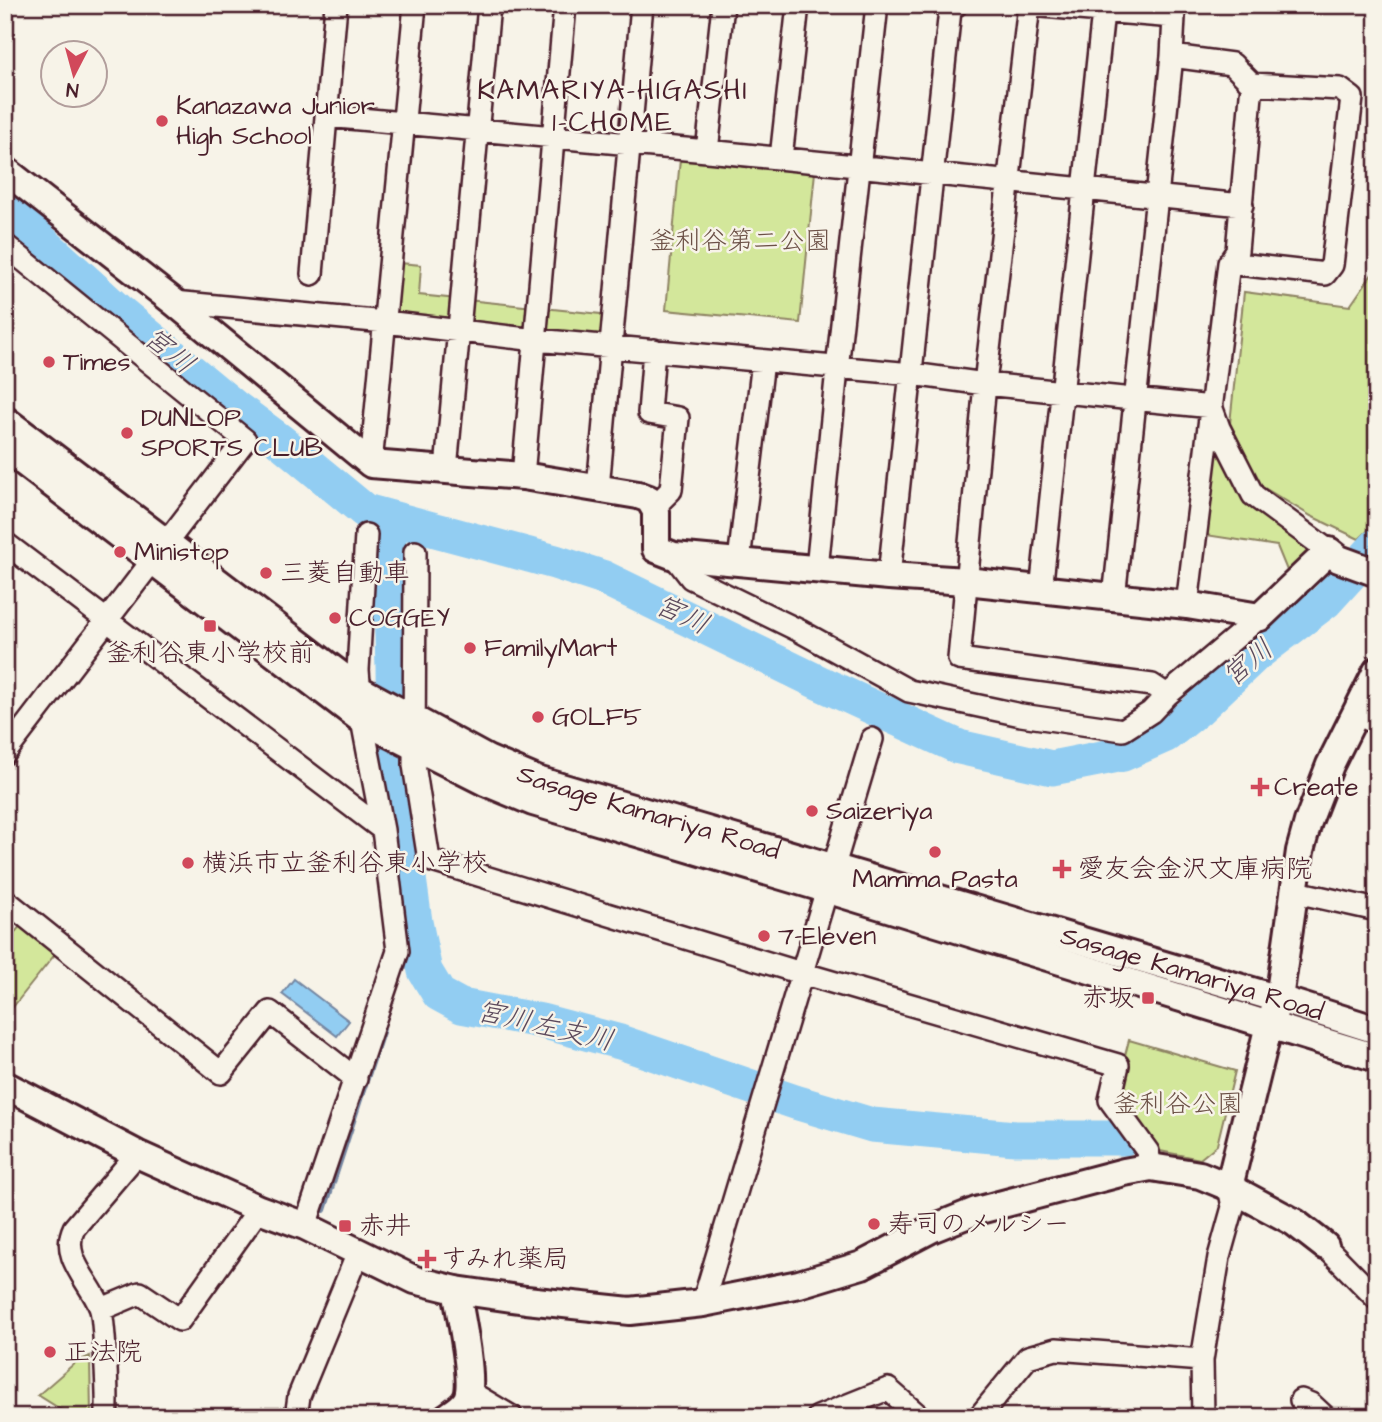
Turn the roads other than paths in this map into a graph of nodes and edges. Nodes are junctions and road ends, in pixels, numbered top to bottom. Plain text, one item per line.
1 (336, 5) edge
2 (415, 5) edge
3 (489, 5) edge
4 (565, 5) edge
5 (642, 5) edge
6 (723, 5) edge
7 (798, 5) edge
8 (877, 5) edge
9 (956, 5) edge
10 (1029, 5) edge
11 (1103, 12) junction
12 (1172, 57) junction
13 (1252, 84) junction
14 (327, 116) junction
15 (404, 124) junction
16 (479, 131) junction
17 (554, 138) junction
18 (630, 144) junction
19 (707, 151) junction
20 (781, 158) junction
21 (858, 166) junction
22 (5, 170) edge
23 (931, 174) junction
24 (1008, 182) junction
25 (1084, 190) junction
26 (1156, 195) junction
27 (1242, 205) junction
28 (5, 245) edge
29 (1229, 262) junction
30 (312, 274) dead end
31 (174, 302) junction
32 (385, 322) junction
33 (459, 330) junction
34 (537, 340) junction
35 (612, 346) junction
36 (654, 350) junction
37 (763, 361) junction
38 (837, 369) junction
39 (912, 374) junction
40 (985, 384) junction
41 (1062, 390) junction
42 (1134, 398) junction
43 (1212, 407) junction
44 (5, 420) edge
45 (5, 448) edge
46 (371, 464) junction
47 (446, 469) junction
48 (523, 476) junction
49 (598, 488) junction
50 (654, 507) junction
51 (366, 535) dead end
52 (5, 543) edge
53 (160, 551) junction
54 (415, 552) dead end
55 (674, 555) junction
56 (1334, 555) junction
57 (739, 561) junction
58 (817, 569) junction
59 (1377, 573) edge
60 (888, 576) junction
61 (966, 581) junction
62 (1041, 591) junction
63 (1114, 598) junction
64 (1187, 605) junction
65 (1260, 617) junction
66 (107, 619) junction
67 (1377, 671) edge
68 (360, 690) junction
69 (1167, 695) junction
70 (1366, 719) edge
71 (362, 720) junction
72 (414, 721) junction
73 (872, 739) dead end
74 (415, 748) junction
75 (5, 753) edge
76 (383, 830) junction
77 (829, 878) junction
78 (1296, 892) junction
79 (5, 900) edge
80 (1377, 910) edge
81 (801, 973) junction
82 (1279, 999) junction
83 (1269, 1025) junction
84 (1377, 1030) edge
85 (1377, 1058) edge
86 (356, 1079) junction
87 (5, 1085) edge
88 (137, 1154) junction
89 (1152, 1167) junction
90 (1229, 1187) junction
91 (259, 1209) junction
92 (306, 1226) junction
93 (1325, 1247) joint
94 (358, 1253) junction
95 (456, 1290) junction
96 (1377, 1299) edge
97 (703, 1303) junction
98 (102, 1309) junction
99 (1202, 1360) junction
100 (470, 1392) junction
101 (1301, 1399) dead end
102 (106, 1417) edge
103 (296, 1417) edge
104 (447, 1417) edge
105 (512, 1417) edge
106 (818, 1417) edge
107 (920, 1417) edge
108 (979, 1417) edge
109 (1203, 1417) edge
110 (1325, 1417) edge

1 - 14 street
2 - 15 street
3 - 16 street
4 - 17 street
5 - 18 street
6 - 19 street
7 - 20 street
8 - 21 street
9 - 23 street
10 - 11 street
10 - 24 street
11 - 12 street
11 - 25 street
12 - 13 street
12 - 26 street
13 - 27 street
13 - 29 street
14 - 15 street
14 - 30 street
15 - 16 street
15 - 32 street
16 - 17 street
16 - 33 street
17 - 18 street
17 - 34 street
18 - 19 street
18 - 35 street
19 - 20 street
20 - 21 street
21 - 23 street
21 - 38 street
22 - 31 street
23 - 24 street
23 - 39 street
24 - 25 street
24 - 40 street
25 - 26 street
25 - 41 street
26 - 27 street
26 - 42 street
27 - 29 street
28 - 53 street
29 - 43 street
31 - 32 street
31 - 46 street
32 - 33 street
32 - 46 street
33 - 34 street
33 - 47 street
34 - 35 street
34 - 48 street
35 - 36 street
35 - 49 street
36 - 37 street
36 - 50 street
37 - 38 street
37 - 57 street
38 - 39 street
38 - 58 street
39 - 40 street
39 - 60 street
40 - 41 street
40 - 61 street
41 - 42 street
41 - 62 street
42 - 43 street
42 - 63 street
43 - 56 street
43 - 64 street
44 - 53 street, Sasage Kamariya Road
45 - 53 street, Sasage Kamariya Road
46 - 47 street
47 - 48 street
48 - 49 street
49 - 50 street
50 - 55 street
51 - 68 street
52 - 66 street
53 - 66 street
53 - 68 street, Sasage Kamariya Road
53 - 71 street, Sasage Kamariya Road
54 - 72 street
55 - 57 street
55 - 69 street
56 - 59 street
56 - 65 street
57 - 58 street
58 - 60 street
60 - 61 street
61 - 62 street
61 - 69 street
62 - 63 street
63 - 64 street
64 - 65 street
65 - 69 street
66 - 75 street
66 - 76 street
67 - 70 street
68 - 71 street
68 - 72 street, Sasage Kamariya Road
70 - 78 street
71 - 74 street, Sasage Kamariya Road
71 - 76 street
72 - 74 street
72 - 77 street, Sasage Kamariya Road
73 - 77 street
74 - 77 street, Sasage Kamariya Road
74 - 81 street
76 - 86 street
77 - 81 street
77 - 82 street, Sasage Kamariya Road
77 - 83 street, Sasage Kamariya Road
78 - 80 street
78 - 82 street
79 - 86 street
81 - 89 street
81 - 97 street
82 - 83 street
82 - 84 street, Sasage Kamariya Road
83 - 85 street, Sasage Kamariya Road
83 - 90 street
86 - 92 street
87 - 88 street
88 - 91 street
88 - 98 street
89 - 90 street
89 - 97 street
90 - 93 street
90 - 99 street
91 - 92 street
91 - 98 street
92 - 94 street
93 - 96 street
94 - 95 street
94 - 103 street
95 - 97 street
95 - 100 street
98 - 102 street
99 - 108 street
99 - 109 street
100 - 104 street
100 - 105 street
101 - 110 street
106 - 107 street

